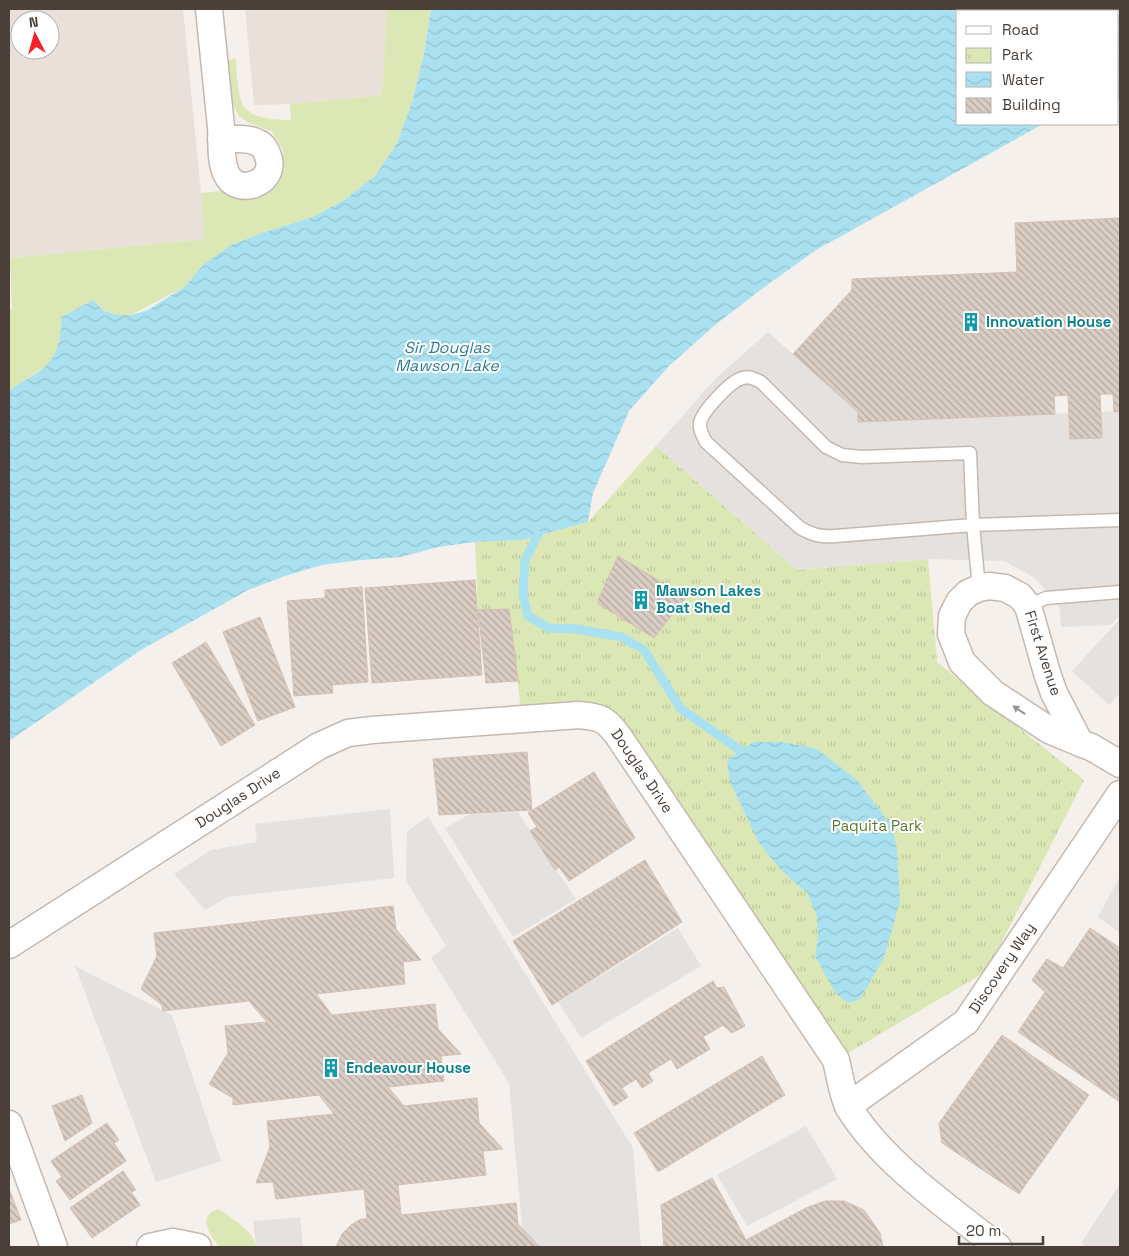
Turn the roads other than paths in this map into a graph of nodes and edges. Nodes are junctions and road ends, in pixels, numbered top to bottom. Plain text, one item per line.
1 (209, 9) edge
2 (222, 140) dead end
3 (1120, 520) edge
4 (973, 525) junction
5 (979, 588) junction
6 (1120, 592) edge
7 (1028, 606) junction
8 (1080, 743) junction
9 (1120, 764) edge
10 (1120, 794) edge
11 (9, 945) edge
12 (848, 1106) junction
13 (9, 1124) edge
14 (54, 1247) edge
15 (150, 1247) edge
16 (198, 1247) edge
17 (998, 1247) edge

1 - 2 street
3 - 4 lane
4 - 4 lane
4 - 5 lane
5 - 7 street, First Avenue
8 -> 5 street
6 - 7 lane
7 - 8 street, First Avenue
8 - 9 street
10 - 12 street, Discovery Way
11 - 12 street, Douglas Drive
12 - 17 street, Douglas Drive
13 - 14 street
15 - 16 street

